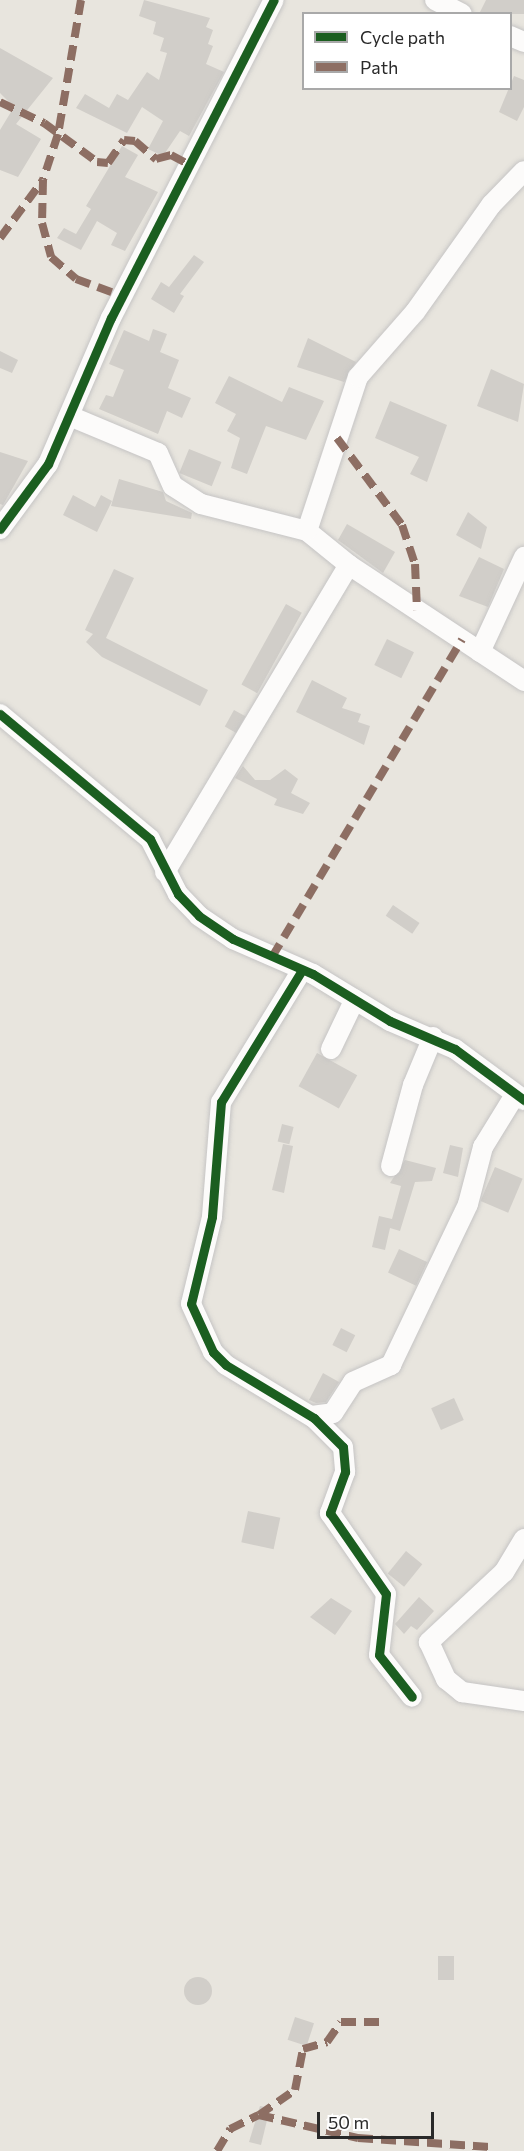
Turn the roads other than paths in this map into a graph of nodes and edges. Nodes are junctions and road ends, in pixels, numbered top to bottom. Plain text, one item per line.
1 (274, 0) edge
2 (435, 0) edge
3 (460, 12) edge
4 (524, 171) edge
5 (72, 417) junction
6 (0, 529) edge
7 (307, 531) junction
8 (524, 557) edge
9 (349, 565) junction
10 (480, 652) junction
11 (524, 681) edge
12 (0, 714) edge
13 (165, 872) junction
14 (302, 970) junction
15 (355, 999) junction
16 (433, 1037) junction
17 (331, 1049) dead end
18 (519, 1098) edge
19 (391, 1166) dead end
20 (312, 1416) junction
21 (524, 1539) edge
22 (412, 1697) dead end
23 (524, 1701) edge

1 - 5 street
2 - 3 street
4 - 7 street
5 - 6 street
5 - 7 street
7 - 9 street
8 - 10 street
9 - 10 street
9 - 13 street
10 - 11 street
12 - 13 street
13 - 14 street
14 - 15 street
14 - 20 street
15 - 16 street
15 - 17 street
16 - 18 street
16 - 19 street
18 - 20 street
20 - 22 street
21 - 23 street

